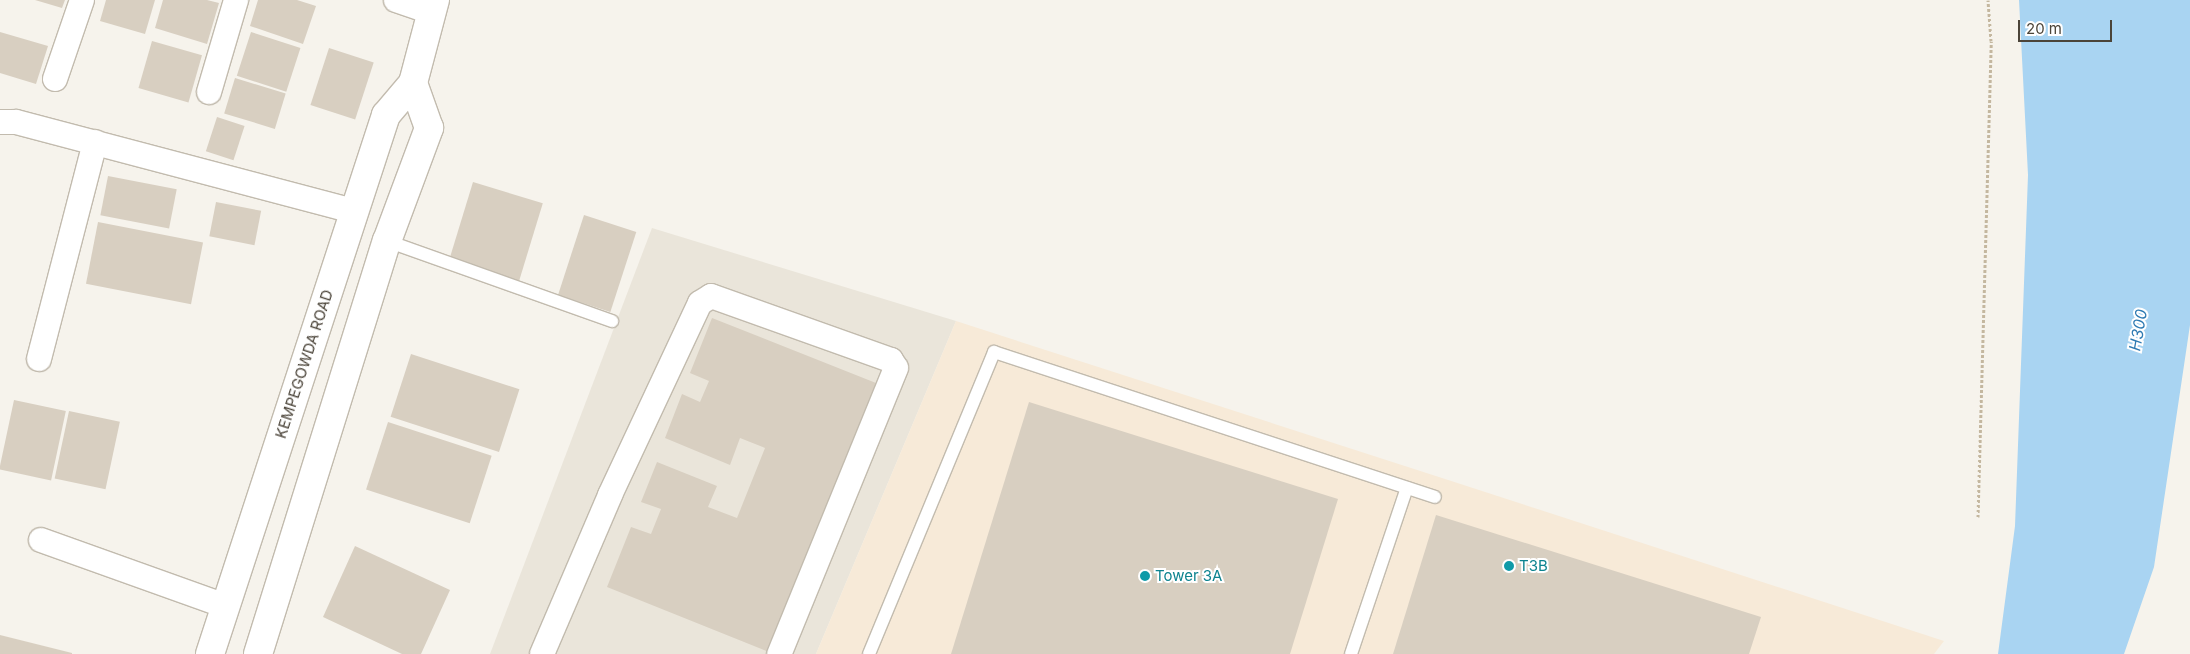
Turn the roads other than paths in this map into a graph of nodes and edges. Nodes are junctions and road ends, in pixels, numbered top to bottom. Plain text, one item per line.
1 (82, 0) edge
2 (236, 0) edge
3 (396, 0) edge
4 (433, 6) edge
5 (55, 79) dead end
6 (413, 83) junction
7 (209, 92) dead end
8 (0, 122) edge
9 (94, 142) junction
10 (354, 211) junction
11 (387, 241) junction
12 (612, 321) dead end
13 (39, 359) dead end
14 (1407, 488) junction
15 (1435, 498) dead end
16 (41, 540) dead end
17 (225, 606) junction
18 (210, 654) edge
19 (258, 654) edge
20 (542, 654) edge
21 (779, 654) edge
22 (869, 654) edge
23 (1351, 654) edge

1 - 5 street
2 - 7 street
3 - 4 street
4 - 6 street, KEMPEGOWDA ROAD
6 - 10 street, KEMPEGOWDA ROAD
6 - 11 street
8 - 9 street
9 - 10 street
9 - 13 street
10 - 17 street, KEMPEGOWDA ROAD
11 - 12 lane
11 - 19 street
14 - 15 lane
14 - 22 lane
14 - 23 lane
16 - 17 street
17 - 18 street, KEMPEGOWDA ROAD
20 - 21 street

